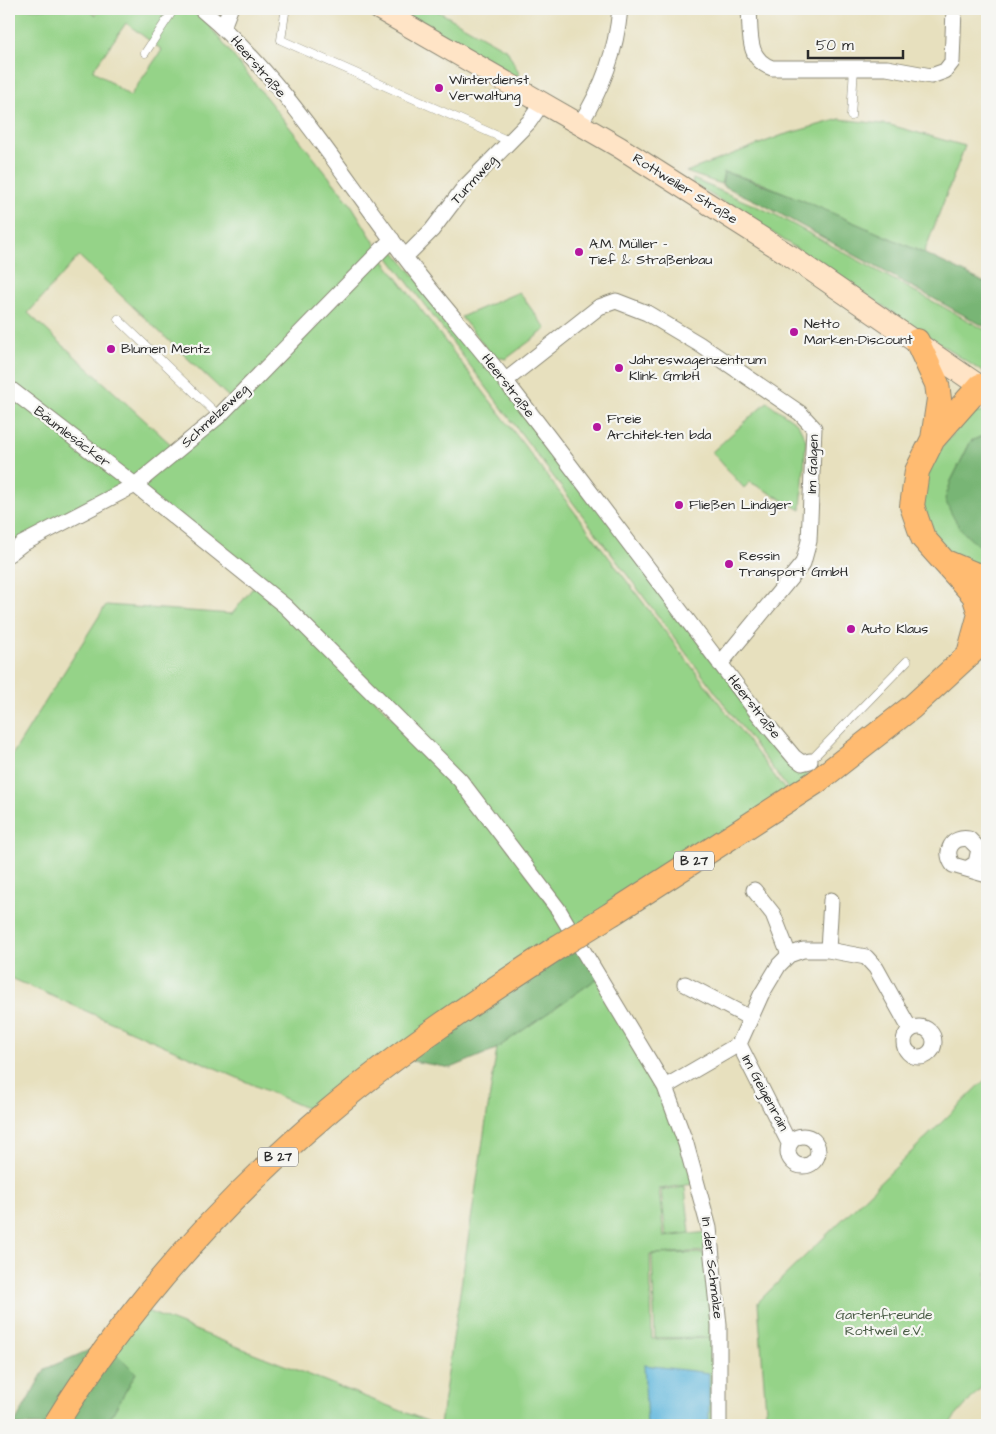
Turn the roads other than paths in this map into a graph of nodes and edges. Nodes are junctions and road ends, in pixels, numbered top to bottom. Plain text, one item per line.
1 (174, 9) edge
2 (201, 9) edge
3 (230, 9) edge
4 (379, 9) edge
5 (620, 9) edge
6 (749, 9) edge
7 (954, 9) edge
8 (285, 12) dead end
9 (223, 27) junction
10 (145, 53) dead end
11 (854, 67) junction
12 (542, 103) junction
13 (851, 116) dead end
14 (580, 124) junction
15 (509, 141) junction
16 (392, 239) junction
17 (405, 257) junction
18 (118, 320) dead end
19 (917, 341) junction
20 (505, 381) junction
21 (9, 388) edge
22 (984, 388) edge
23 (219, 416) junction
24 (932, 439) junction
25 (136, 486) junction
26 (9, 554) edge
27 (944, 562) junction
28 (987, 576) edge
29 (987, 638) edge
30 (968, 656) junction
31 (907, 662) dead end
32 (720, 664) junction
33 (813, 772) junction
34 (968, 868) dead end
35 (987, 875) edge
36 (754, 890) dead end
37 (831, 900) dead end
38 (828, 950) junction
39 (789, 955) junction
40 (685, 984) dead end
41 (750, 1018) junction
42 (910, 1029) dead end
43 (739, 1044) junction
44 (665, 1087) junction
45 (789, 1143) dead end
46 (55, 1425) edge
47 (719, 1425) edge

1 - 10 lane
2 - 9 street, Heerstraße
3 - 9 street
4 - 12 street, Rottweiler Straße
5 - 14 street
6 - 11 street
7 - 11 street
8 - 15 lane
9 - 16 street, Heerstraße
11 - 13 lane
12 - 14 street, Rottweiler Straße
12 - 15 street, Turmweg
14 - 19 street, Rottweiler Straße
15 - 17 street, Turmweg
16 - 17 street, Heerstraße
16 - 23 street, Schmelzeweg
17 - 20 street, Heerstraße
18 - 23 lane
19 - 22 street, Rottweiler Straße
19 - 24 main road
20 - 32 street, Heerstraße
20 - 32 street, Im Galgen
21 - 25 street, Bäumlesäcker
22 - 24 main road
23 - 25 street, Schmelzeweg
24 - 27 main road
25 - 26 street, Schmelzeweg
25 - 44 street, Bäumlesäcker
27 - 28 main road
27 - 30 main road
29 - 30 main road, B 27
30 - 33 main road, B 27
31 - 33 lane
32 - 33 street, Heerstraße
33 - 46 main road, B 27, bridge
34 - 35 street
36 - 39 street
37 - 38 street
38 - 39 street
38 - 42 street
39 - 41 street, Im Geigenrain
40 - 41 street
41 - 43 street, Im Geigenrain
43 - 44 street, Im Geigenrain
43 - 45 street, Im Geigenrain
44 - 47 street, In der Schmälze

